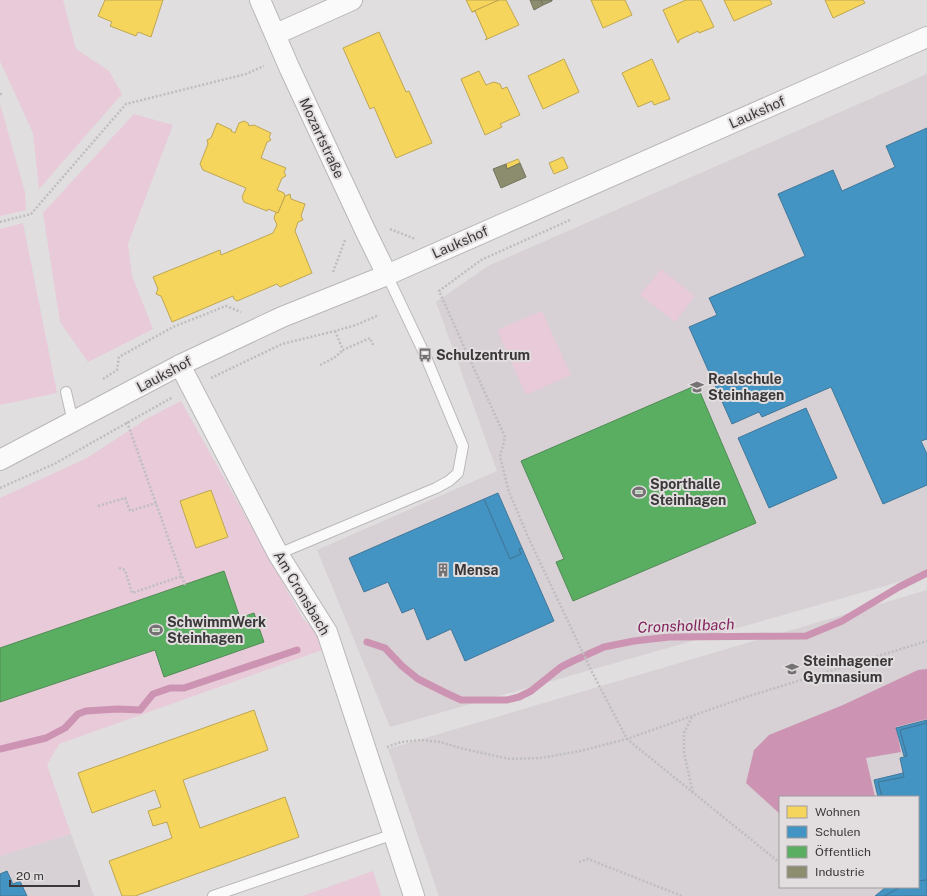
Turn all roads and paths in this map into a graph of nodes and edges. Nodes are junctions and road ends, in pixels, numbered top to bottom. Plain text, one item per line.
1 (260, 0) edge
2 (352, 0) edge
3 (276, 34) junction
4 (927, 37) edge
5 (285, 57) junction
6 (576, 218) dead end
7 (0, 222) edge
8 (387, 228) dead end
9 (346, 238) dead end
10 (417, 240) dead end
11 (327, 275) dead end
12 (387, 275) junction
13 (248, 309) dead end
14 (379, 316) dead end
15 (335, 331) junction
16 (373, 345) dead end
17 (344, 350) junction
18 (180, 365) junction
19 (320, 365) dead end
20 (99, 382) dead end
21 (191, 387) junction
22 (66, 392) dead end
23 (73, 422) junction
24 (128, 422) junction
25 (0, 460) edge
26 (0, 488) edge
27 (156, 503) junction
28 (98, 506) dead end
29 (278, 554) junction
30 (119, 568) dead end
31 (182, 576) junction
32 (185, 585) dead end
33 (927, 641) edge
34 (692, 716) junction
35 (627, 739) junction
36 (367, 754) junction
37 (694, 794) junction
38 (394, 834) junction
39 (579, 862) dead end
40 (779, 862) edge
41 (213, 896) edge
42 (414, 896) edge
43 (682, 896) edge

1 - 3 street, Mozartstraße
2 - 3 street
3 - 5 street, Mozartstraße
4 - 12 street, Laukshof
5 - 7 path
5 - 12 street, Mozartstraße
6 - 35 path
8 - 10 path
9 - 11 path
12 - 18 street, Laukshof
12 - 29 lane
13 - 20 path
14 - 15 path
15 - 17 path
15 - 21 path
16 - 17 path
17 - 19 path
18 - 21 street, Am Cronsbach
18 - 23 street, Laukshof
21 - 24 path
21 - 29 street, Am Cronsbach
22 - 23 lane
23 - 25 street, Laukshof
24 - 26 path
24 - 27 path
27 - 28 path
27 - 31 path
29 - 36 street, Am Cronsbach
30 - 31 path
31 - 32 path
33 - 34 path
34 - 35 path
34 - 37 path
35 - 36 path
35 - 37 path
36 - 38 street, Am Cronsbach
37 - 40 path
38 - 41 lane
38 - 42 street, Am Cronsbach
39 - 43 path

